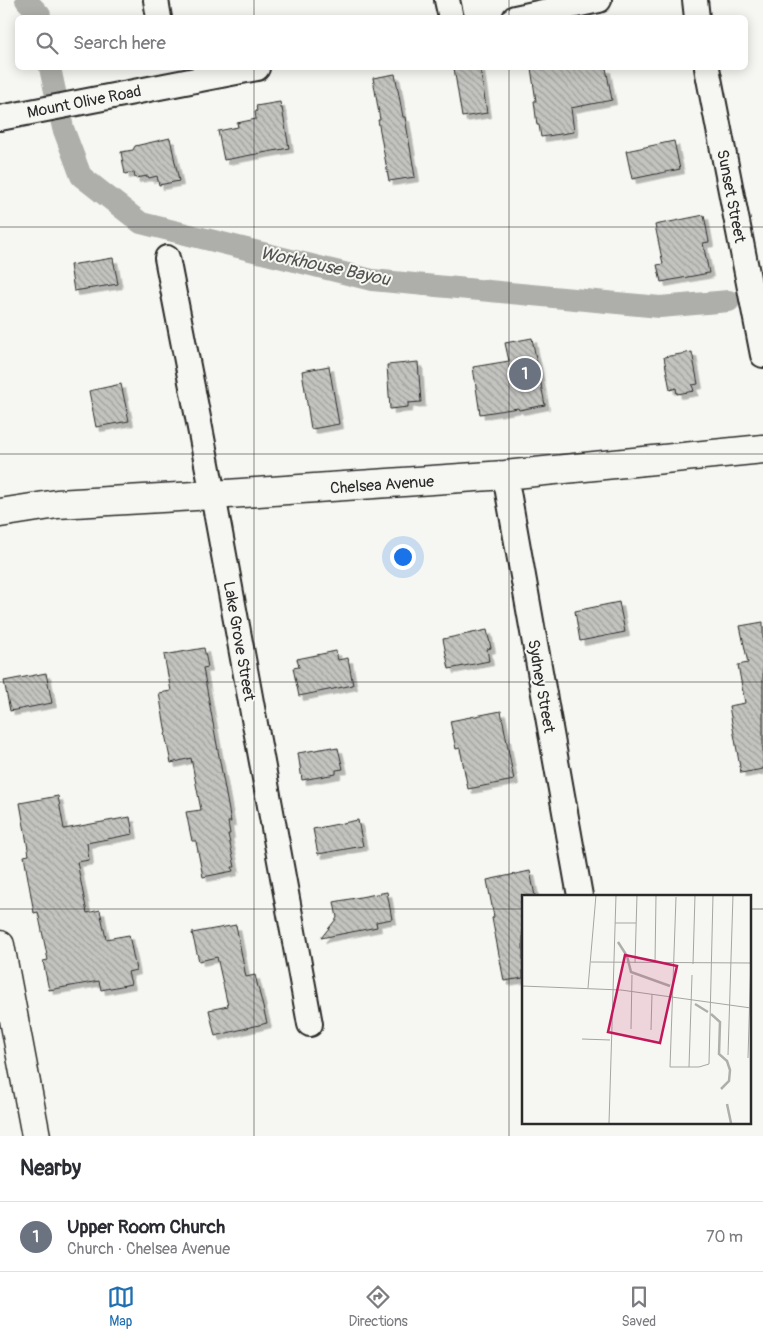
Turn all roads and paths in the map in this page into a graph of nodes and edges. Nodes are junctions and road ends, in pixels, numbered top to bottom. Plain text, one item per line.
1 (156, 0) edge
2 (447, 0) edge
3 (599, 0) edge
4 (695, 0) edge
5 (158, 15) edge
6 (450, 15) edge
7 (529, 15) edge
8 (698, 15) edge
9 (235, 70) edge
10 (707, 70) edge
11 (170, 76) edge
12 (0, 118) edge
13 (167, 258) dead end
14 (763, 355) edge
15 (763, 449) edge
16 (504, 475) junction
17 (213, 495) junction
18 (0, 513) edge
19 (580, 895) edge
20 (0, 945) edge
21 (310, 1024) dead end
22 (36, 1136) edge

1 - 5 street
2 - 6 street
3 - 7 street
4 - 8 street
9 - 11 street, Mount Olive Road
10 - 14 street, Sunset Street
11 - 12 street, Mount Olive Road
13 - 17 street, Lake Grove Street
15 - 16 main road, Chelsea Avenue
16 - 17 main road, Chelsea Avenue
16 - 19 street, Sydney Street
17 - 18 main road, Chelsea Avenue
17 - 21 street, Lake Grove Street
20 - 22 main road

